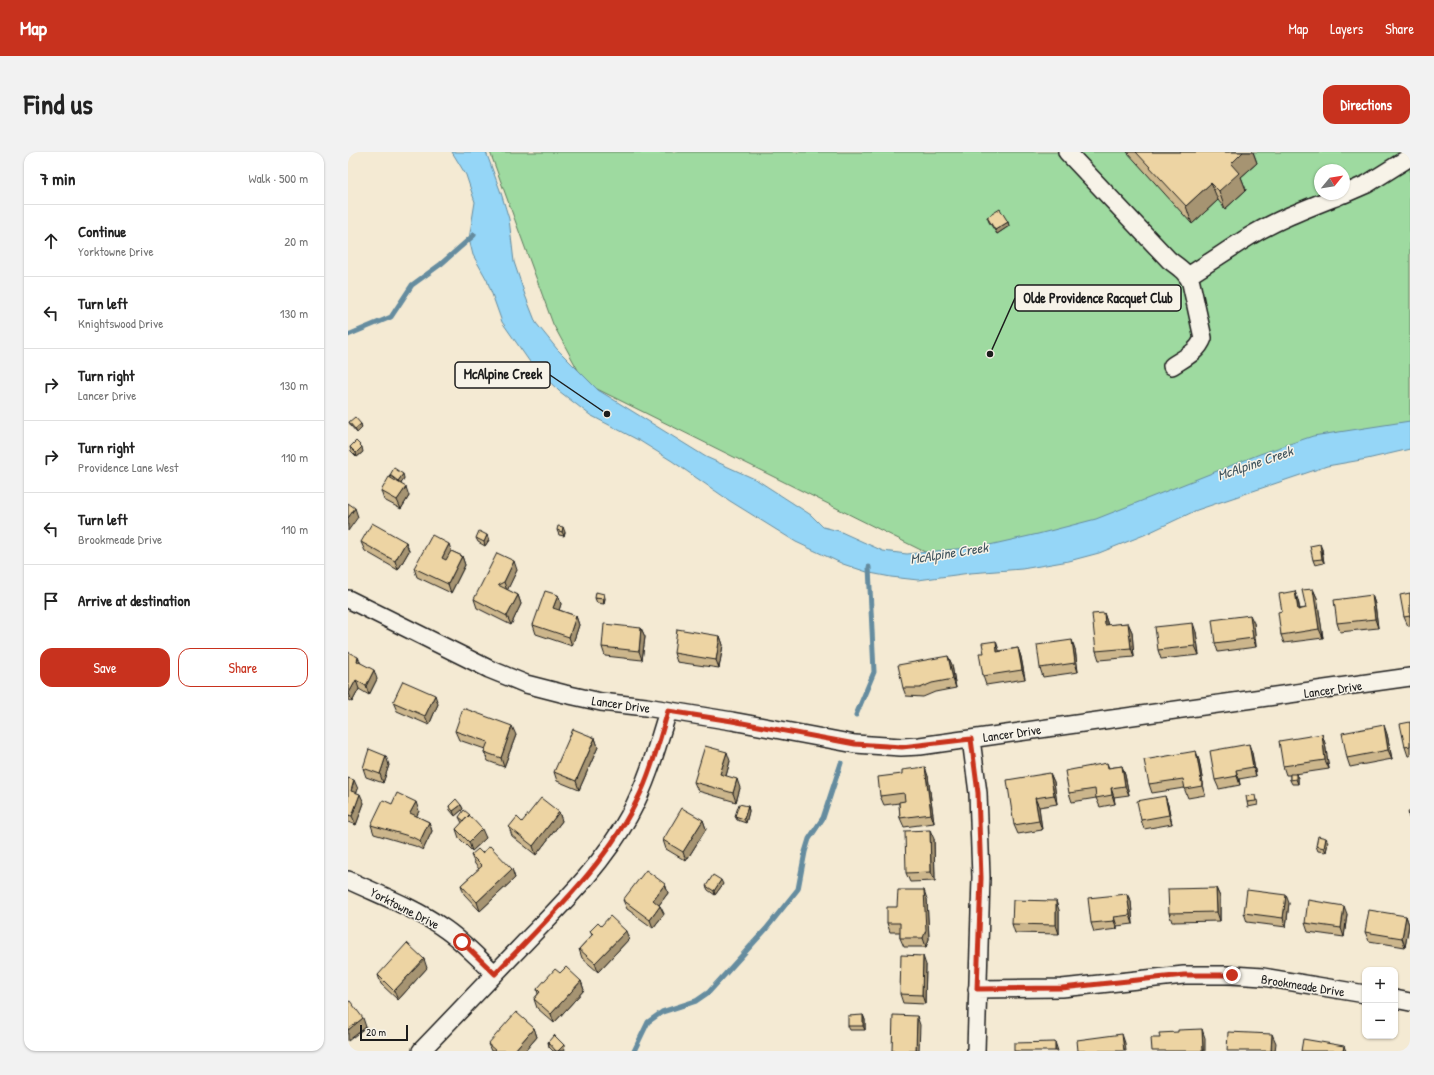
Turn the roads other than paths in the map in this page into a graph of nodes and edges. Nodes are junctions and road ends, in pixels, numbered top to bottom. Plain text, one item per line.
1 (1067, 152) edge
2 (1410, 157) edge
3 (1350, 191) edge
4 (1329, 200) edge
5 (1188, 276) junction
6 (1172, 366) dead end
7 (348, 600) edge
8 (1410, 677) edge
9 (668, 711) junction
10 (971, 739) junction
11 (348, 880) edge
12 (495, 974) junction
13 (977, 989) junction
14 (1362, 994) edge
15 (1398, 1000) edge
16 (1410, 1002) edge
17 (421, 1051) edge
18 (976, 1051) edge

1 - 5 street
2 - 3 street
4 - 5 street
5 - 6 street
7 - 9 street, Lancer Drive
8 - 10 street, Lancer Drive
9 - 10 street, Lancer Drive
9 - 12 street
10 - 13 street
11 - 12 street, Yorktowne Drive
12 - 17 street
13 - 14 street, Brookmeade Drive
13 - 18 street
15 - 16 street

